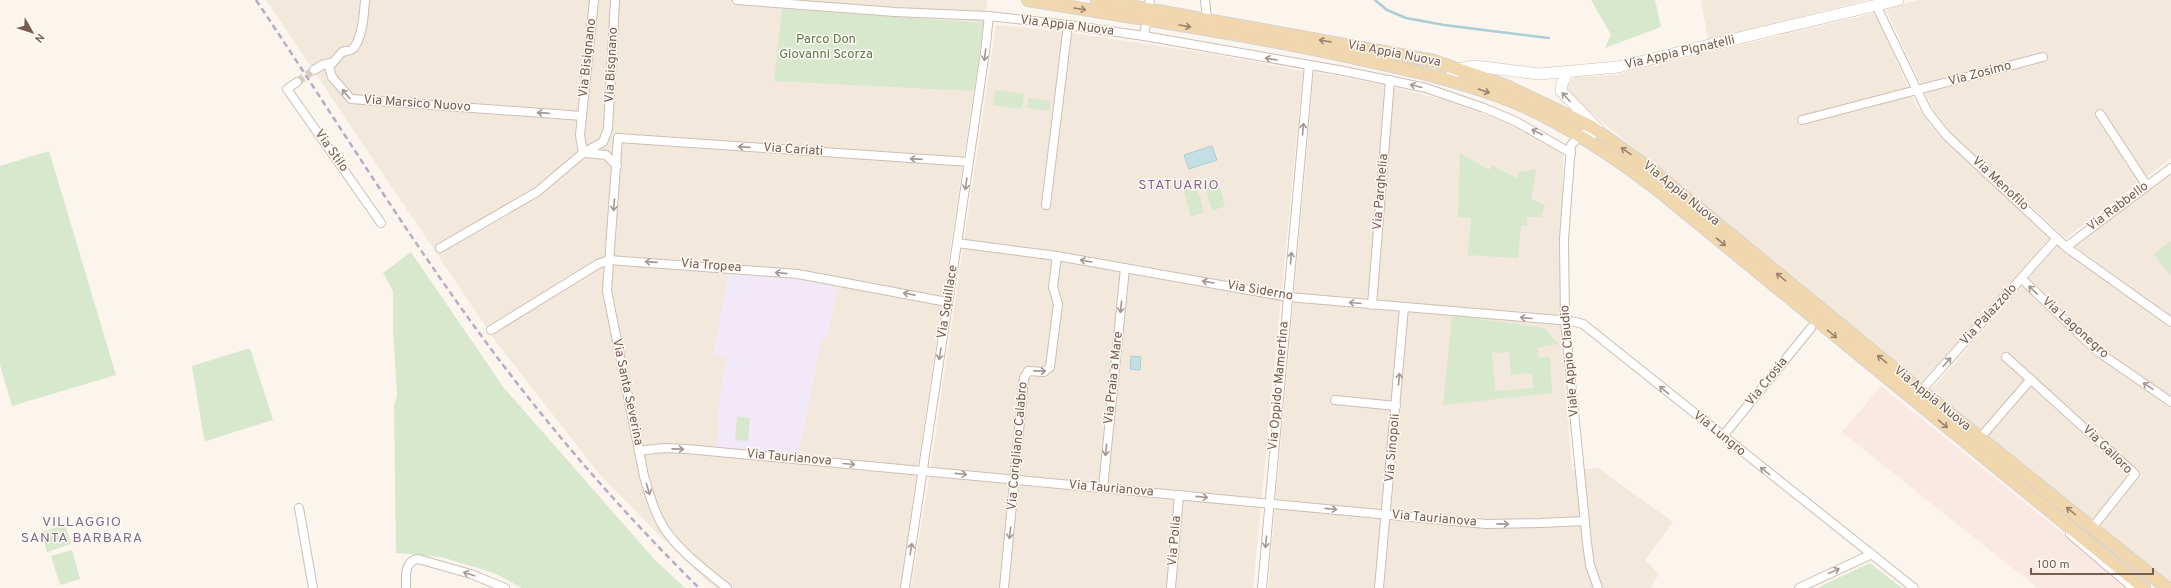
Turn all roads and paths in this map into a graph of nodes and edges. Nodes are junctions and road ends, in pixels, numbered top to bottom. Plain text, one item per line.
1 (365, 0) edge
2 (594, 0) edge
3 (616, 0) edge
4 (737, 0) edge
5 (1028, 0) edge
6 (1097, 0) edge
7 (1205, 0) edge
8 (1898, 0) edge
9 (783, 2) edge
10 (1128, 2) edge
11 (1876, 5) junction
12 (1148, 10) edge
13 (988, 16) junction
14 (1207, 20) junction
15 (1068, 25) junction
16 (1144, 36) junction
17 (2043, 57) dead end
18 (331, 63) junction
19 (1309, 65) junction
20 (1459, 69) junction
21 (314, 70) tunnel mouth
22 (1567, 73) junction
23 (1448, 78) junction
24 (1390, 80) junction
25 (297, 82) tunnel mouth
26 (1917, 91) junction
27 (2100, 114) dead end
28 (582, 116) junction
29 (1802, 120) dead end
30 (608, 129) junction
31 (1603, 134) junction
32 (1579, 136) junction
33 (618, 138) junction
34 (1571, 152) junction
35 (583, 153) junction
36 (969, 162) junction
37 (617, 166) junction
38 (2171, 168) edge
39 (2146, 186) junction
40 (1046, 205) dead end
41 (381, 223) dead end
42 (2057, 238) junction
43 (957, 243) junction
44 (2066, 247) junction
45 (440, 248) dead end
46 (1057, 256) junction
47 (609, 260) junction
48 (1125, 268) junction
49 (2022, 279) junction
50 (1288, 297) junction
51 (947, 302) junction
52 (1372, 305) junction
53 (1404, 307) junction
54 (1565, 322) junction
55 (2171, 322) edge
56 (1811, 328) dead end
57 (491, 330) dead end
58 (2006, 357) dead end
59 (2030, 379) junction
60 (1921, 391) junction
61 (1335, 400) dead end
62 (2171, 402) edge
63 (1396, 406) junction
64 (1723, 436) junction
65 (1980, 438) junction
66 (639, 451) junction
67 (922, 470) junction
68 (1015, 480) junction
69 (1103, 488) junction
70 (1179, 495) junction
71 (1269, 503) junction
72 (299, 508) dead end
73 (1387, 515) junction
74 (1584, 520) junction
75 (2092, 528) junction
76 (1872, 554) junction
77 (2145, 570) junction
78 (2135, 586) edge
79 (313, 588) edge
80 (406, 588) edge
81 (505, 588) edge
82 (727, 588) edge
83 (905, 588) edge
84 (1004, 588) edge
85 (1171, 588) edge
86 (1262, 588) edge
87 (1379, 588) edge
88 (1598, 588) edge
89 (1799, 588) edge
90 (1914, 588) edge
91 (2167, 588) edge

1 - 18 street
2 - 28 street, Via Bisignano
3 - 30 street, Via Bisgnano
4 - 9 street, Via Appia Nuova
5 -> 12 main road, Via Appia Nuova
6 - 10 main road, Via Appia Nuova
7 - 14 street
8 - 11 main road, Via Appia Pignatelli
9 - 13 street, Via Appia Nuova
10 - 12 main road, Via Appia Nuova
11 - 22 main road, Via Appia Pignatelli
11 - 26 street, Via Menofilo
12 - 14 main road, Via Appia Nuova
12 - 16 street
12 -> 23 main road, Via Appia Nuova
13 - 15 street, Via Appia Nuova
13 -> 36 street, Via Squillace
20 -> 14 main road, Via Appia Nuova
15 - 16 street, Via Appia Nuova
15 - 40 street
19 -> 16 street, Via Appia Nuova
17 - 26 street, Via Zosimo
18 - 21 street
28 -> 18 street, Via Marsico Nuovo
19 - 24 street, Via Appia Nuova
50 -> 19 street, Via Oppido Mamertina
20 - 22 main road, Via Appia Pignatelli
20 - 23 main road
20 - 31 main road, Via Appia Nuova
31 -> 22 main road
23 -> 32 main road, Via Appia Nuova
34 -> 24 street, Via Appia Nuova
24 - 52 street, Via Parghelia
25 - 41 street, Via Stilo
26 - 29 street, Via Zosimo
26 - 42 street, Via Menofilo
27 - 39 street
28 - 35 street, Via Bisignano
30 - 33 street
30 - 35 street
31 - 32 street
60 -> 31 main road, Via Appia Nuova
32 - 34 street, Viale Appio Claudio
32 -> 78 main road, Via Appia Nuova
36 -> 33 street, Via Cariati
33 - 37 street, Via Santa Severina
34 - 54 street, Viale Appio Claudio
35 - 37 street
35 - 45 street
36 -> 43 street, Via Squillace
37 -> 47 street, Via Santa Severina
38 - 39 street, Via Rabbello
39 - 44 street, Via Rabbello
42 - 44 street, Via Menofilo
42 - 49 street, Via Palazzolo
43 - 46 street, Via Siderno
43 - 51 street, Via Squillace
44 - 55 street, Via Menofilo
48 -> 46 street, Via Siderno
68 -> 46 street, Via Corigliano Calabro
51 -> 47 street, Via Tropea
47 - 57 street, Via Tropea
47 - 66 street, Via Santa Severina
50 -> 48 street, Via Siderno
48 -> 69 street, Via Praia a Mare
60 -> 49 street, Via Palazzolo
62 -> 49 street, Via Lagonegro
52 -> 50 street, Via Siderno
50 - 71 street, Via Oppido Mamertina
51 -> 67 street, Via Squillace
52 - 53 street, Via Siderno
54 -> 53 street, Via Siderno
63 -> 53 street, Via Sinopoli
64 -> 54 street, Via Lungro
54 - 74 street, Viale Appio Claudio
56 - 64 street, Via Crosia
58 - 59 street, Via Galloro
59 - 65 street
59 - 75 street, Via Galloro
60 - 65 main road, Via Appia Nuova
61 - 63 street
63 - 73 street, Via Sinopoli
76 -> 64 street, Via Lungro
75 -> 65 main road, Via Appia Nuova
66 -> 67 street, Via Taurianova
66 -> 82 street, Via Santa Severina
67 -> 68 street, Via Taurianova
83 -> 67 street, Via Squillace
68 - 69 street, Via Taurianova
68 -> 84 street, Via Corigliano Calabro
69 - 70 street, Via Taurianova
70 -> 71 street, Via Taurianova
70 - 85 street, Via Polia
71 -> 73 street, Via Taurianova
71 -> 86 street, Via Oppido Mamertina
72 - 79 street
73 -> 74 street, Via Taurianova
73 - 87 street, Via Sinopoli
74 - 88 street, Viale Appio Claudio
75 - 77 main road, Via Appia Nuova
89 -> 76 street
76 - 90 street, Via Lungro
77 - 78 street
77 - 91 main road, Via Appia Nuova
81 -> 80 street

